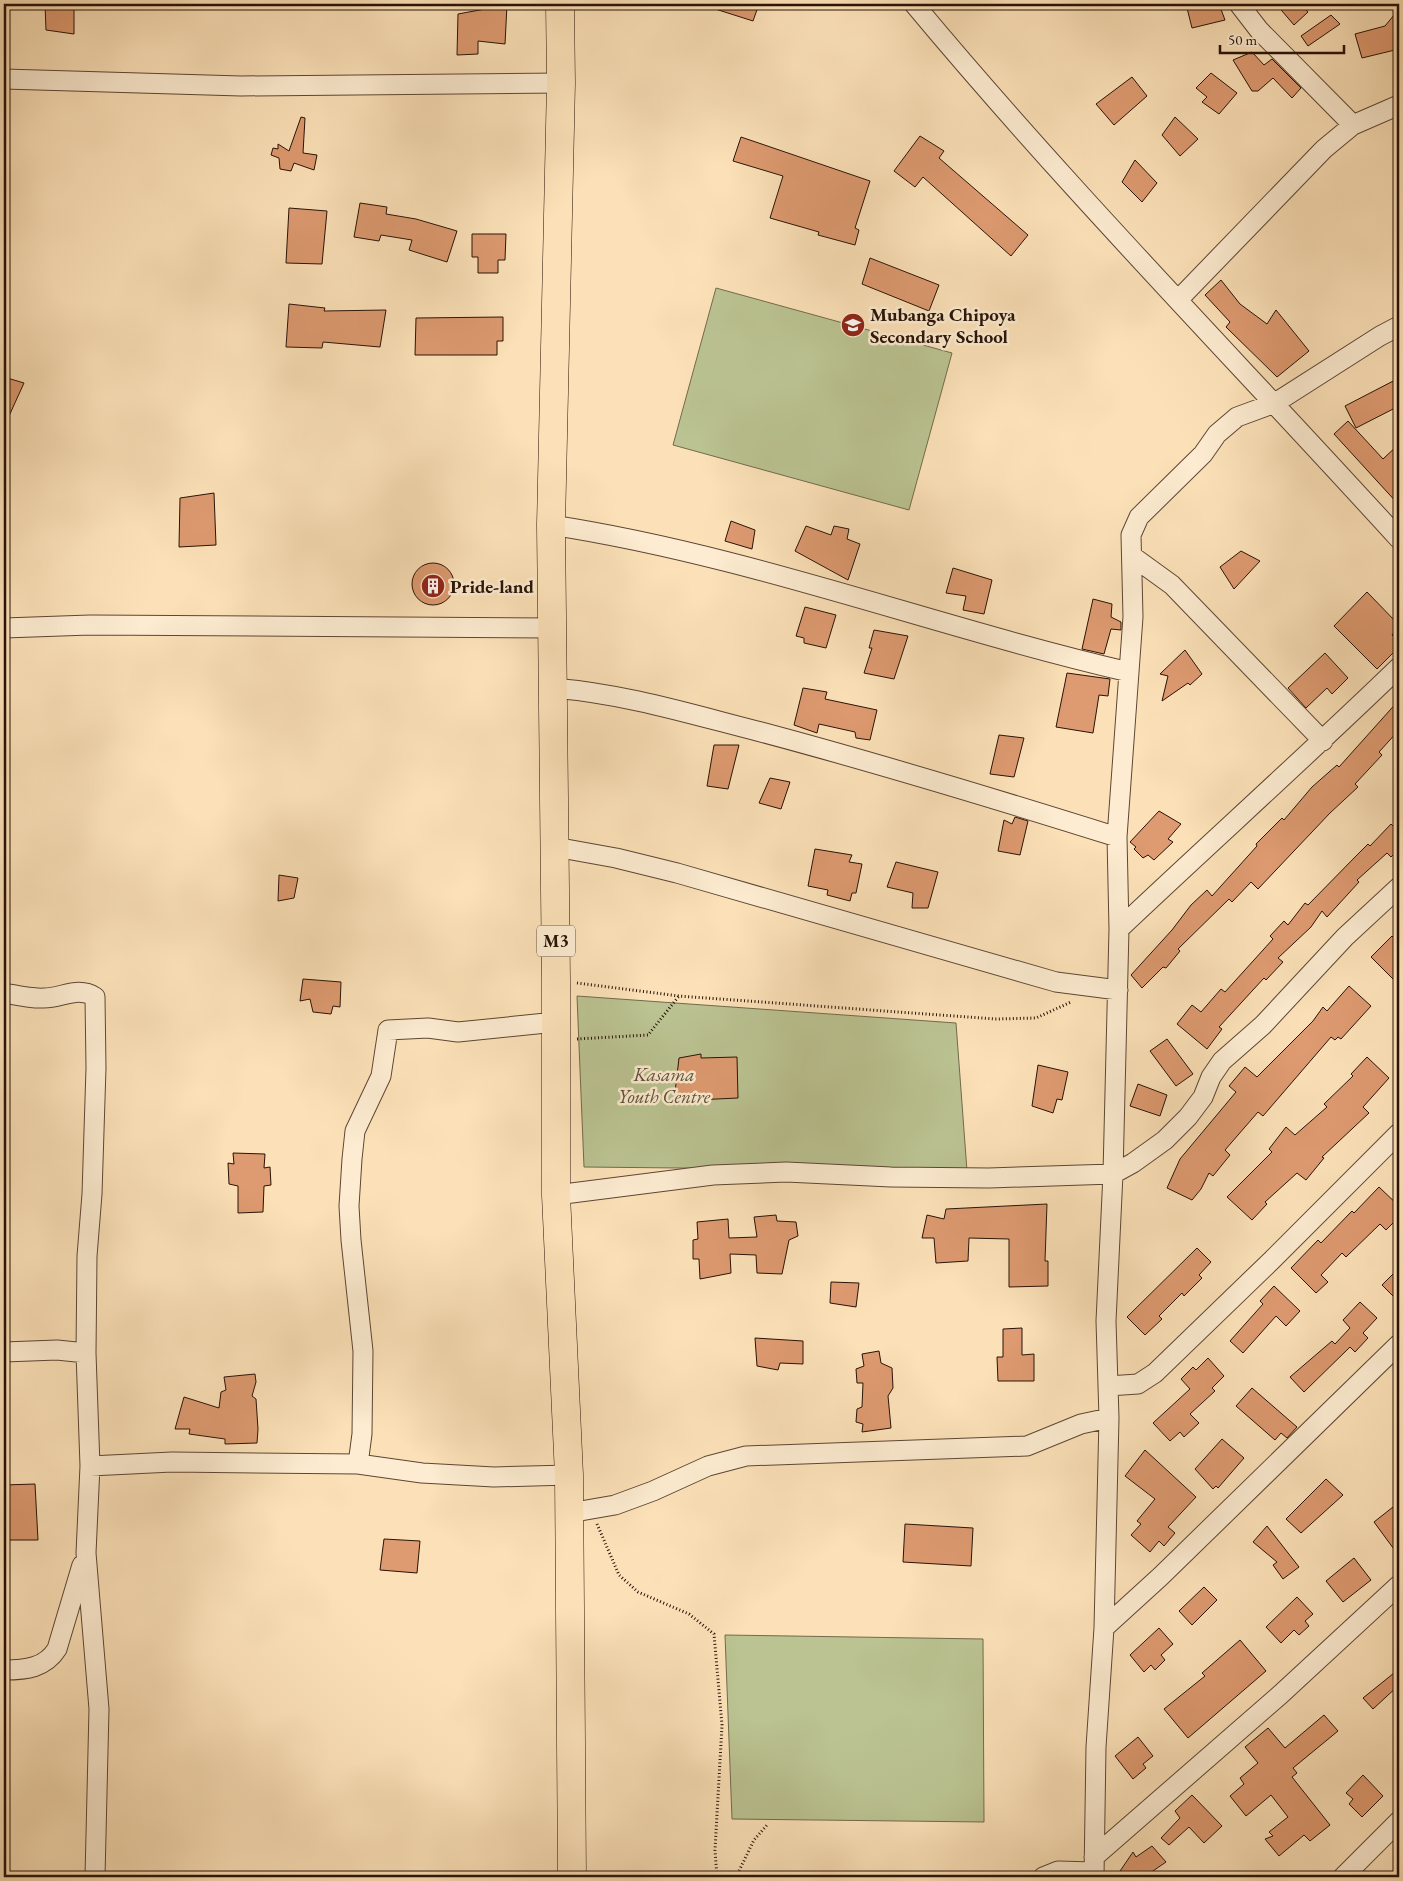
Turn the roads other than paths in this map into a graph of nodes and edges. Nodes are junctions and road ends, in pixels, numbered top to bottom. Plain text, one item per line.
1 (560, 4) edge
2 (914, 4) edge
3 (1239, 4) edge
4 (4, 79) edge
5 (561, 82) junction
6 (1399, 104) edge
7 (1353, 125) junction
8 (1178, 300) junction
9 (1399, 326) edge
10 (1275, 403) junction
11 (551, 525) junction
12 (1399, 539) edge
13 (1132, 556) junction
14 (4, 628) edge
15 (553, 628) junction
16 (1399, 667) edge
17 (1129, 672) junction
18 (553, 688) junction
19 (1323, 741) junction
20 (1118, 837) junction
21 (555, 848) junction
22 (1399, 887) edge
23 (1119, 929) junction
24 (1118, 990) junction
25 (4, 993) edge
26 (556, 1031) junction
27 (1399, 1132) edge
28 (1113, 1174) junction
29 (556, 1195) junction
30 (1399, 1344) edge
31 (4, 1352) edge
32 (86, 1352) junction
33 (1108, 1386) junction
34 (1109, 1418) junction
35 (358, 1464) junction
36 (90, 1466) junction
37 (569, 1475) junction
38 (582, 1510) junction
39 (86, 1553) junction
40 (1399, 1585) edge
41 (1104, 1628) junction
42 (4, 1670) edge
43 (1399, 1821) edge
44 (1094, 1869) edge
45 (96, 1877) edge
46 (572, 1877) edge
47 (1043, 1877) edge
48 (1343, 1877) edge

1 - 5 main road, M3
2 - 8 street
3 - 7 street
4 - 5 street
5 - 11 main road, M3
6 - 7 street
7 - 8 street
8 - 10 street
9 - 10 street
10 - 12 street
10 - 13 street
11 - 15 main road, M3
11 - 17 street
13 - 17 street
13 - 19 street
14 - 15 street
15 - 18 main road, M3
16 - 19 street
17 - 20 street
18 - 20 street
18 - 21 main road, M3
19 - 23 street
20 - 23 street
21 - 24 street
21 - 26 main road, M3
22 - 28 street
23 - 24 street
24 - 28 street
25 - 32 street
26 - 29 main road, M3
26 - 35 street
27 - 33 street
28 - 29 street
28 - 33 street
29 - 37 main road, M3
30 - 41 street
31 - 32 street
32 - 36 street
33 - 34 street
34 - 38 street
34 - 41 street
35 - 36 street
35 - 37 street
36 - 39 street
37 - 38 main road, M3
38 - 46 main road, M3
39 - 42 street
39 - 45 street
40 - 44 street
41 - 44 street
43 - 48 street
44 - 47 street

